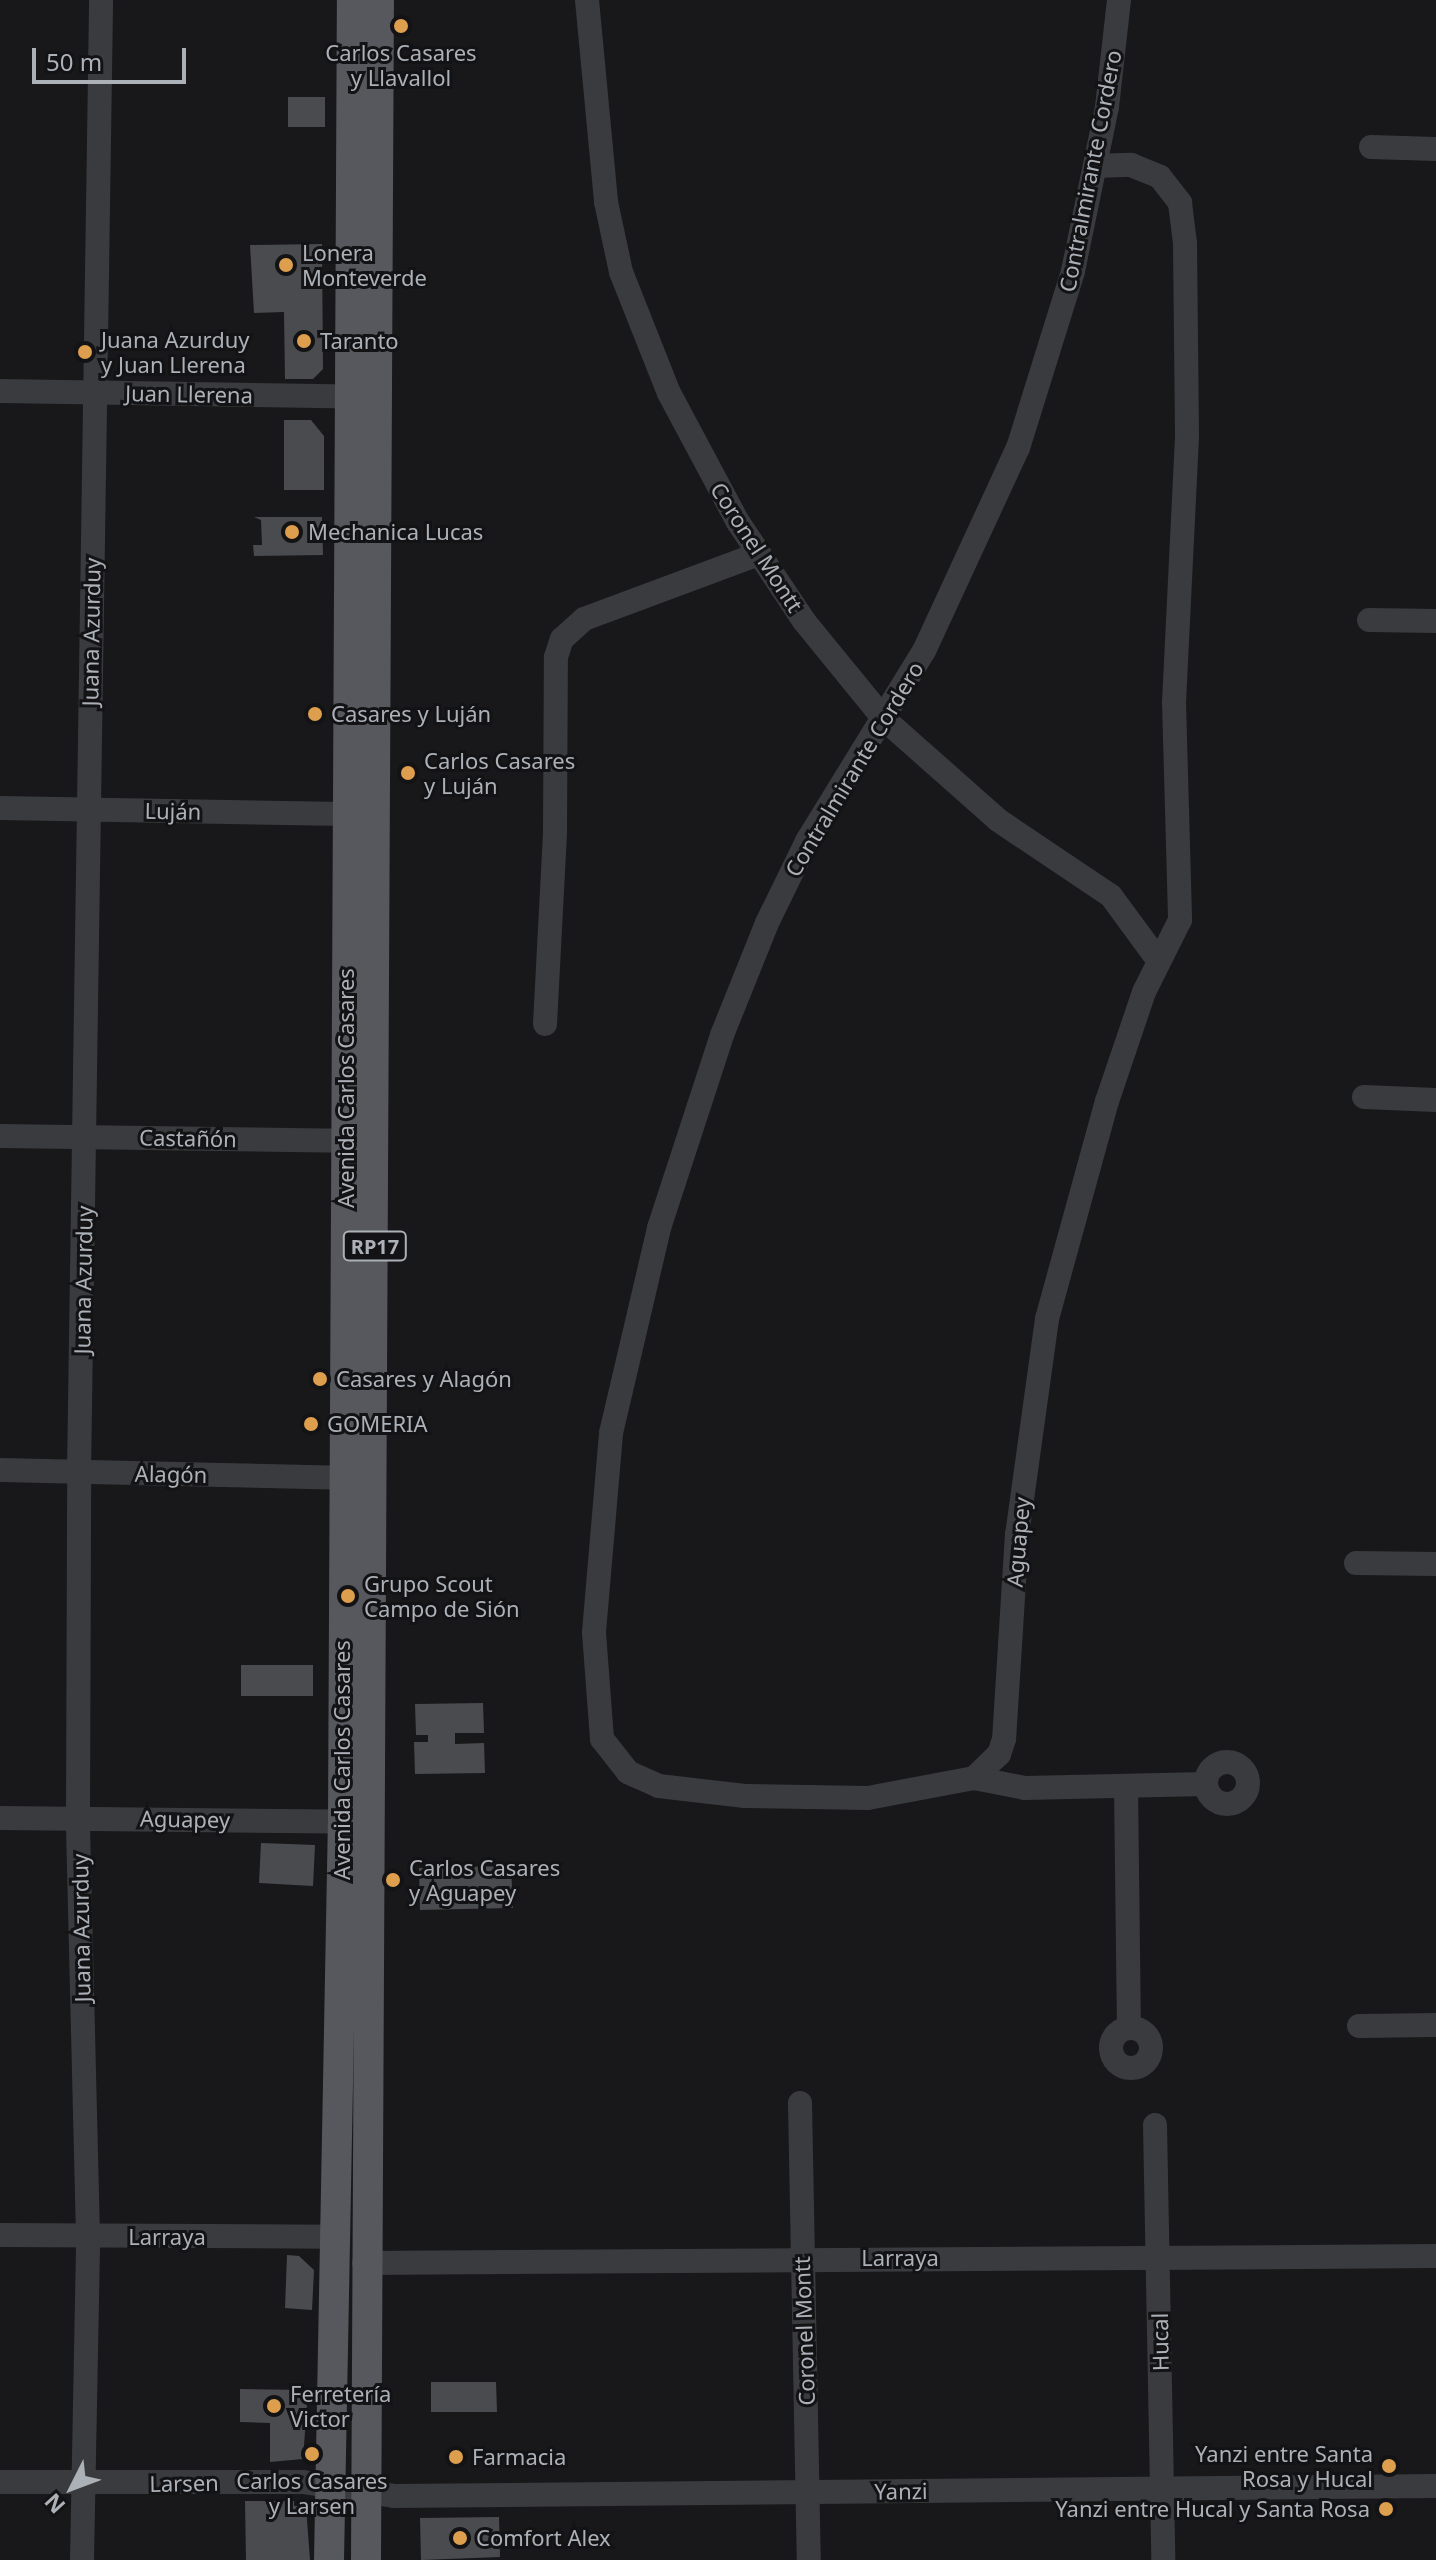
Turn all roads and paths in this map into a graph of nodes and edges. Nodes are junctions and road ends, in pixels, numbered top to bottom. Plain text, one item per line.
1 (101, 0) edge
2 (352, 0) edge
3 (379, 0) edge
4 (587, 0) edge
5 (1119, 0) edge
6 (1371, 147) dead end
7 (1436, 149) edge
8 (1095, 166) junction
9 (0, 391) edge
10 (93, 392) junction
11 (364, 397) junction
12 (759, 554) junction
13 (1369, 620) dead end
14 (1436, 621) edge
15 (884, 719) junction
16 (0, 808) edge
17 (89, 809) junction
18 (346, 814) junction
19 (1158, 960) junction
20 (545, 1024) dead end
21 (1364, 1097) dead end
22 (1436, 1100) edge
23 (0, 1136) edge
24 (85, 1136) junction
25 (361, 1141) junction
26 (0, 1470) edge
27 (79, 1472) junction
28 (342, 1478) junction
29 (1356, 1563) dead end
30 (1436, 1564) edge
31 (974, 1778) junction
32 (1206, 1784) dead end
33 (1126, 1786) junction
34 (0, 1818) edge
35 (78, 1818) junction
36 (356, 1821) junction
37 (1436, 2025) edge
38 (1359, 2026) dead end
39 (1129, 2028) dead end
40 (800, 2103) dead end
41 (1155, 2125) dead end
42 (0, 2235) edge
43 (88, 2236) junction
44 (335, 2237) junction
45 (1436, 2256) edge
46 (1159, 2258) junction
47 (802, 2259) junction
48 (364, 2263) junction
49 (0, 2482) edge
50 (84, 2484) junction
51 (330, 2484) junction
52 (1436, 2486) edge
53 (1162, 2488) junction
54 (809, 2492) junction
55 (367, 2493) junction
56 (82, 2560) edge
57 (329, 2560) edge
58 (366, 2560) edge
59 (809, 2560) edge
60 (1163, 2560) edge

1 - 10 street, Juana Azurduy
2 - 11 main road, Avenida Carlos Casares / RP17
3 - 11 main road, Avenida Carlos Casares / RP17
4 - 12 street, Coronel Montt
5 - 8 street, Contralmirante Cordero
6 - 7 street
8 - 15 street, Contralmirante Cordero
8 - 19 street, Aguapey
9 - 10 street, Juan Llerena
10 - 11 street, Juan Llerena
10 - 17 street, Juana Azurduy
11 - 18 main road, Avenida Carlos Casares / RP17
11 - 25 main road, Avenida Carlos Casares / RP17
12 - 15 street, Coronel Montt
12 - 20 street
13 - 14 street
15 - 19 street, Coronel Montt
15 - 31 street, Contralmirante Cordero
16 - 17 street, Luján
17 - 18 street, Luján
17 - 24 street, Juana Azurduy
18 - 25 main road, Avenida Carlos Casares / RP17
19 - 31 street, Aguapey
21 - 22 street
23 - 24 street, Castañón
24 - 25 street, Castañón
24 - 27 street, Juana Azurduy
25 - 28 main road, Avenida Carlos Casares / RP17
25 - 36 main road, Avenida Carlos Casares / RP17
26 - 27 street, Alagón
27 - 28 street, Alagón
27 - 35 street, Juana Azurduy
28 - 36 main road, Avenida Carlos Casares / RP17
29 - 30 street
31 - 33 street
32 - 33 street
33 - 39 street
34 - 35 street, Aguapey
35 - 36 street, Aguapey
35 - 43 street, Juana Azurduy
36 - 44 main road, Avenida Carlos Casares / RP17
36 - 48 main road, Avenida Carlos Casares / RP17
37 - 38 street
40 - 47 street, Coronel Montt
41 - 46 street, Hucal
42 - 43 street, Larraya
43 - 44 street, Larraya
43 - 50 street, Juana Azurduy
44 - 51 main road, Avenida Carlos Casares / RP17
45 - 46 street, Larraya
46 - 47 street, Larraya
46 - 53 street, Hucal
47 - 48 street, Larraya
47 - 54 street, Coronel Montt
48 - 55 main road, Avenida Carlos Casares / RP17
49 - 50 street, Larsen
50 - 51 street, Larsen
50 - 56 street, Juana Azurduy
51 - 55 street, Larsen
51 - 57 main road, Avenida Carlos Casares / RP17
52 - 53 street, Yanzi
53 - 54 street, Yanzi
53 - 60 street, Hucal
54 - 55 street, Yanzi
54 - 59 street, Coronel Montt
55 - 58 main road, Avenida Carlos Casares / RP17

